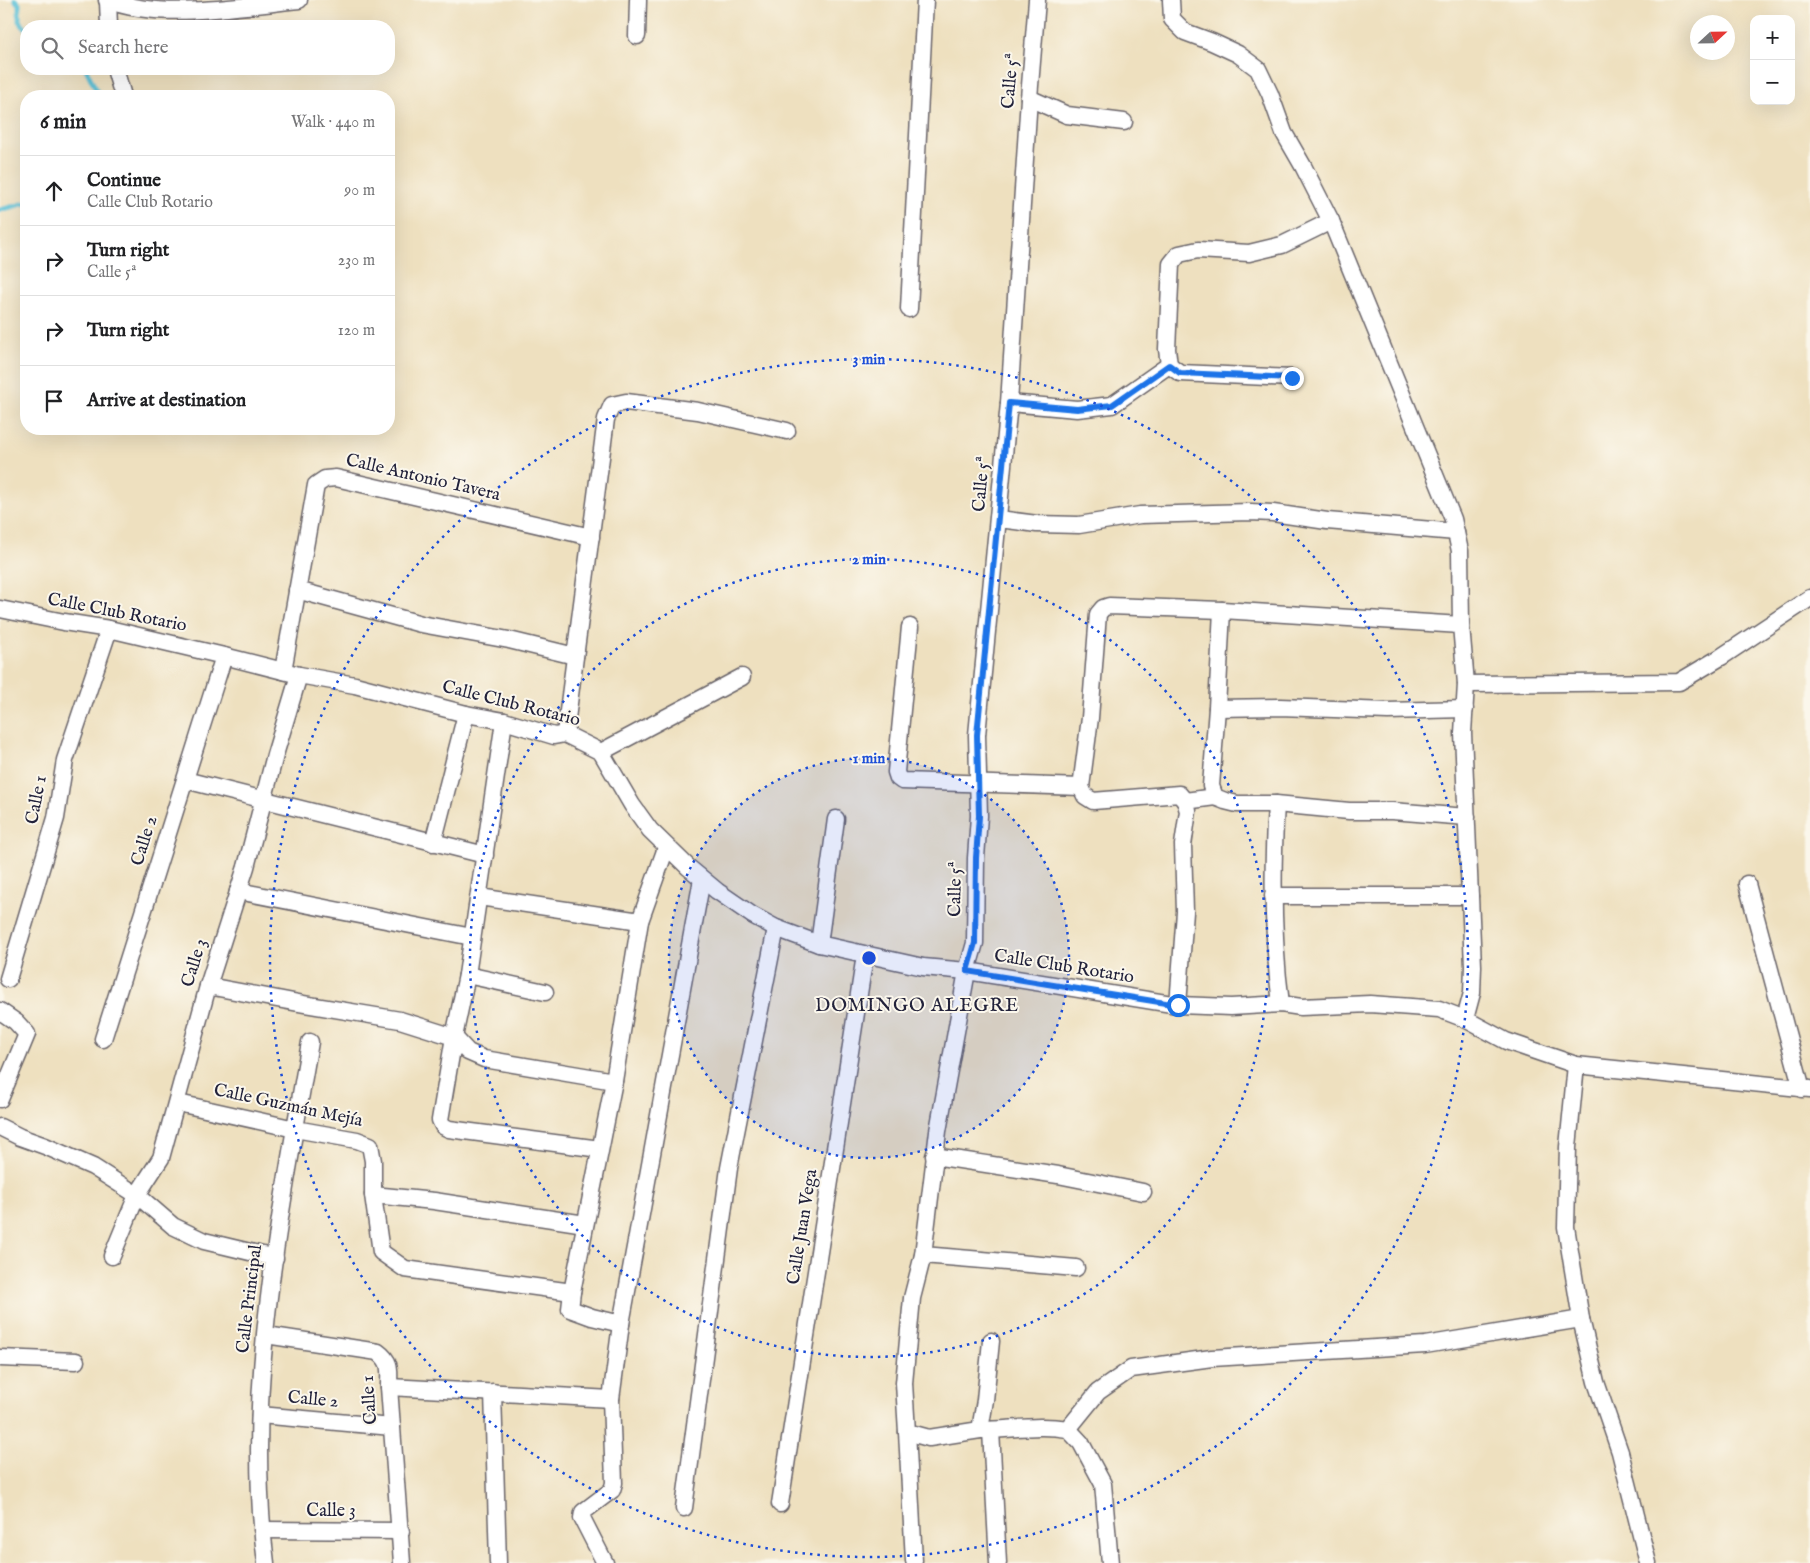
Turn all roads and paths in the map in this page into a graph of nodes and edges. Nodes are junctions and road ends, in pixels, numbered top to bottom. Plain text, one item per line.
1 (107, 0) edge
2 (299, 0) edge
3 (638, 0) edge
4 (925, 0) edge
5 (1037, 0) edge
6 (1171, 0) edge
7 (222, 4) edge
8 (109, 20) edge
9 (637, 36) dead end
10 (117, 75) edge
11 (121, 90) edge
12 (1029, 98) junction
13 (1124, 122) dead end
14 (1331, 221) junction
15 (909, 309) dead end
16 (1169, 365) junction
17 (1292, 378) dead end
18 (1009, 403) junction
19 (787, 431) dead end
20 (999, 519) junction
21 (1456, 532) junction
22 (591, 537) junction
23 (298, 590) junction
24 (1810, 598) edge
25 (0, 609) edge
26 (1222, 610) junction
27 (1461, 625) junction
28 (910, 627) dead end
29 (109, 629) junction
30 (224, 656) junction
31 (575, 656) junction
32 (291, 673) junction
33 (742, 677) dead end
34 (1466, 684) junction
35 (1217, 708) junction
36 (1465, 710) junction
37 (466, 714) junction
38 (504, 721) junction
39 (565, 734) junction
40 (600, 752) junction
41 (185, 780) junction
42 (978, 782) junction
43 (1081, 787) junction
44 (1216, 797) junction
45 (263, 801) junction
46 (1185, 801) junction
47 (1276, 804) junction
48 (1467, 817) junction
49 (836, 819) dead end
50 (433, 843) junction
51 (666, 848) junction
52 (485, 855) junction
53 (702, 879) junction
54 (1747, 884) dead end
55 (238, 891) junction
56 (1273, 896) junction
57 (1470, 896) junction
58 (478, 897) junction
59 (640, 921) junction
60 (776, 928) junction
61 (472, 937) junction
62 (818, 944) junction
63 (865, 955) junction
64 (967, 971) junction
65 (467, 975) junction
66 (8, 980) dead end
67 (208, 986) junction
68 (544, 992) dead end
69 (1281, 1004) junction
70 (1178, 1005) junction
71 (0, 1012) edge
72 (1465, 1019) junction
73 (454, 1037) junction
74 (103, 1039) dead end
75 (310, 1042) dead end
76 (1576, 1065) junction
77 (614, 1081) junction
78 (1806, 1089) edge
79 (0, 1099) edge
80 (178, 1103) junction
81 (0, 1127) edge
82 (295, 1129) junction
83 (600, 1149) junction
84 (934, 1156) junction
85 (1143, 1192) dead end
86 (138, 1195) junction
87 (373, 1195) junction
88 (586, 1224) junction
89 (923, 1255) junction
90 (112, 1256) dead end
91 (275, 1258) junction
92 (1076, 1268) dead end
93 (572, 1292) junction
94 (1581, 1319) junction
95 (621, 1324) junction
96 (266, 1335) junction
97 (991, 1340) dead end
98 (0, 1358) edge
99 (76, 1361) dead end
100 (389, 1386) junction
101 (493, 1392) junction
102 (611, 1399) junction
103 (260, 1415) junction
104 (392, 1426) junction
105 (1068, 1429) junction
106 (985, 1430) junction
107 (907, 1432) junction
108 (780, 1504) dead end
109 (684, 1508) dead end
110 (262, 1530) junction
111 (401, 1531) junction
112 (914, 1561) dead end
113 (266, 1563) edge
114 (402, 1563) edge
115 (498, 1563) edge
116 (605, 1563) edge
117 (998, 1563) edge
118 (1110, 1563) edge
119 (1648, 1563) edge

1 - 7 street
1 - 8 street
2 - 7 street
3 - 9 street
4 - 15 street
5 - 12 street, Calle 5ª
6 - 14 street
10 - 11 street
12 - 13 street
12 - 18 street, Calle 5ª
14 - 16 street
14 - 21 street
16 - 17 street
16 - 18 street
18 - 20 street, Calle 5ª
19 - 22 street
20 - 21 street
20 - 42 street, Calle 5ª
21 - 27 street
22 - 23 street, Calle Antonio Tavera
22 - 31 street
23 - 31 street
23 - 32 street, Calle Antonio Tavera
24 - 34 street
25 - 29 street, Calle Club Rotario
26 - 27 street
26 - 35 street
26 - 43 street
27 - 34 street
28 - 42 street
29 - 30 street, Calle Club Rotario
29 - 66 street, Calle 1
30 - 32 street, Calle Club Rotario
30 - 41 street, Calle 2
31 - 39 street
32 - 37 street, Calle Club Rotario
32 - 45 street, Calle 3
33 - 40 street
34 - 36 street
35 - 36 street
35 - 44 street
36 - 48 street
37 - 38 street, Calle Club Rotario
37 - 50 street
38 - 39 street, Calle Club Rotario
38 - 52 street
39 - 40 street, Calle Club Rotario
40 - 51 street, Calle Club Rotario
41 - 45 street
41 - 74 street, Calle 2
42 - 43 street
42 - 64 street, Calle 5ª
43 - 46 street
44 - 46 street
44 - 47 street
45 - 50 street
45 - 55 street, Calle 3
46 - 70 street
47 - 48 street
47 - 56 street
48 - 57 street
49 - 62 street
50 - 52 street
51 - 53 street, Calle Club Rotario
51 - 59 street
52 - 58 street
53 - 60 street, Calle Club Rotario
53 - 95 street
54 - 78 street
55 - 61 street
55 - 67 street, Calle 3
56 - 57 street
56 - 69 street
57 - 72 street
58 - 59 street
58 - 61 street
59 - 77 street
60 - 62 street, Calle Club Rotario
60 - 109 street
61 - 65 street
62 - 63 street, Calle Club Rotario
63 - 64 street, Calle Club Rotario
63 - 108 street, Calle Juan Vega
64 - 70 street, Calle Club Rotario
64 - 84 street, Calle 5ª
65 - 68 street
65 - 73 street
67 - 73 street
67 - 80 street, Calle 3
69 - 70 street, Calle Club Rotario
69 - 72 street, Calle Club Rotario
71 - 79 street
72 - 76 street, Calle Club Rotario
73 - 77 street
73 - 83 street
75 - 82 street, Calle Principal
76 - 78 street, Calle Club Rotario
76 - 94 street
77 - 83 street
80 - 82 street, Calle Guzmán Mejía
80 - 86 street, Calle 3
81 - 86 street
82 - 87 street, Calle Guzmán Mejía
82 - 91 street, Calle Principal
83 - 88 street
84 - 85 street
84 - 89 street, Calle 5ª
86 - 90 street, Calle 3
86 - 91 street
87 - 88 street
87 - 93 street
88 - 93 street
89 - 92 street
89 - 107 street, Calle 5ª
91 - 96 street, Calle Principal
93 - 95 street
94 - 105 street
94 - 119 street
95 - 102 street
96 - 100 street, Calle 1
96 - 103 street, Calle Principal
97 - 106 street
98 - 99 street
100 - 101 street
100 - 104 street, Calle 1
101 - 102 street
101 - 115 street
102 - 116 street
103 - 104 street, Calle 2
103 - 110 street, Calle Principal
104 - 111 street, Calle 1
105 - 106 street
105 - 118 street
106 - 107 street
106 - 117 street
107 - 112 street, Calle 5ª
110 - 111 street, Calle 3
110 - 113 street, Calle Principal
111 - 114 street, Calle 1

